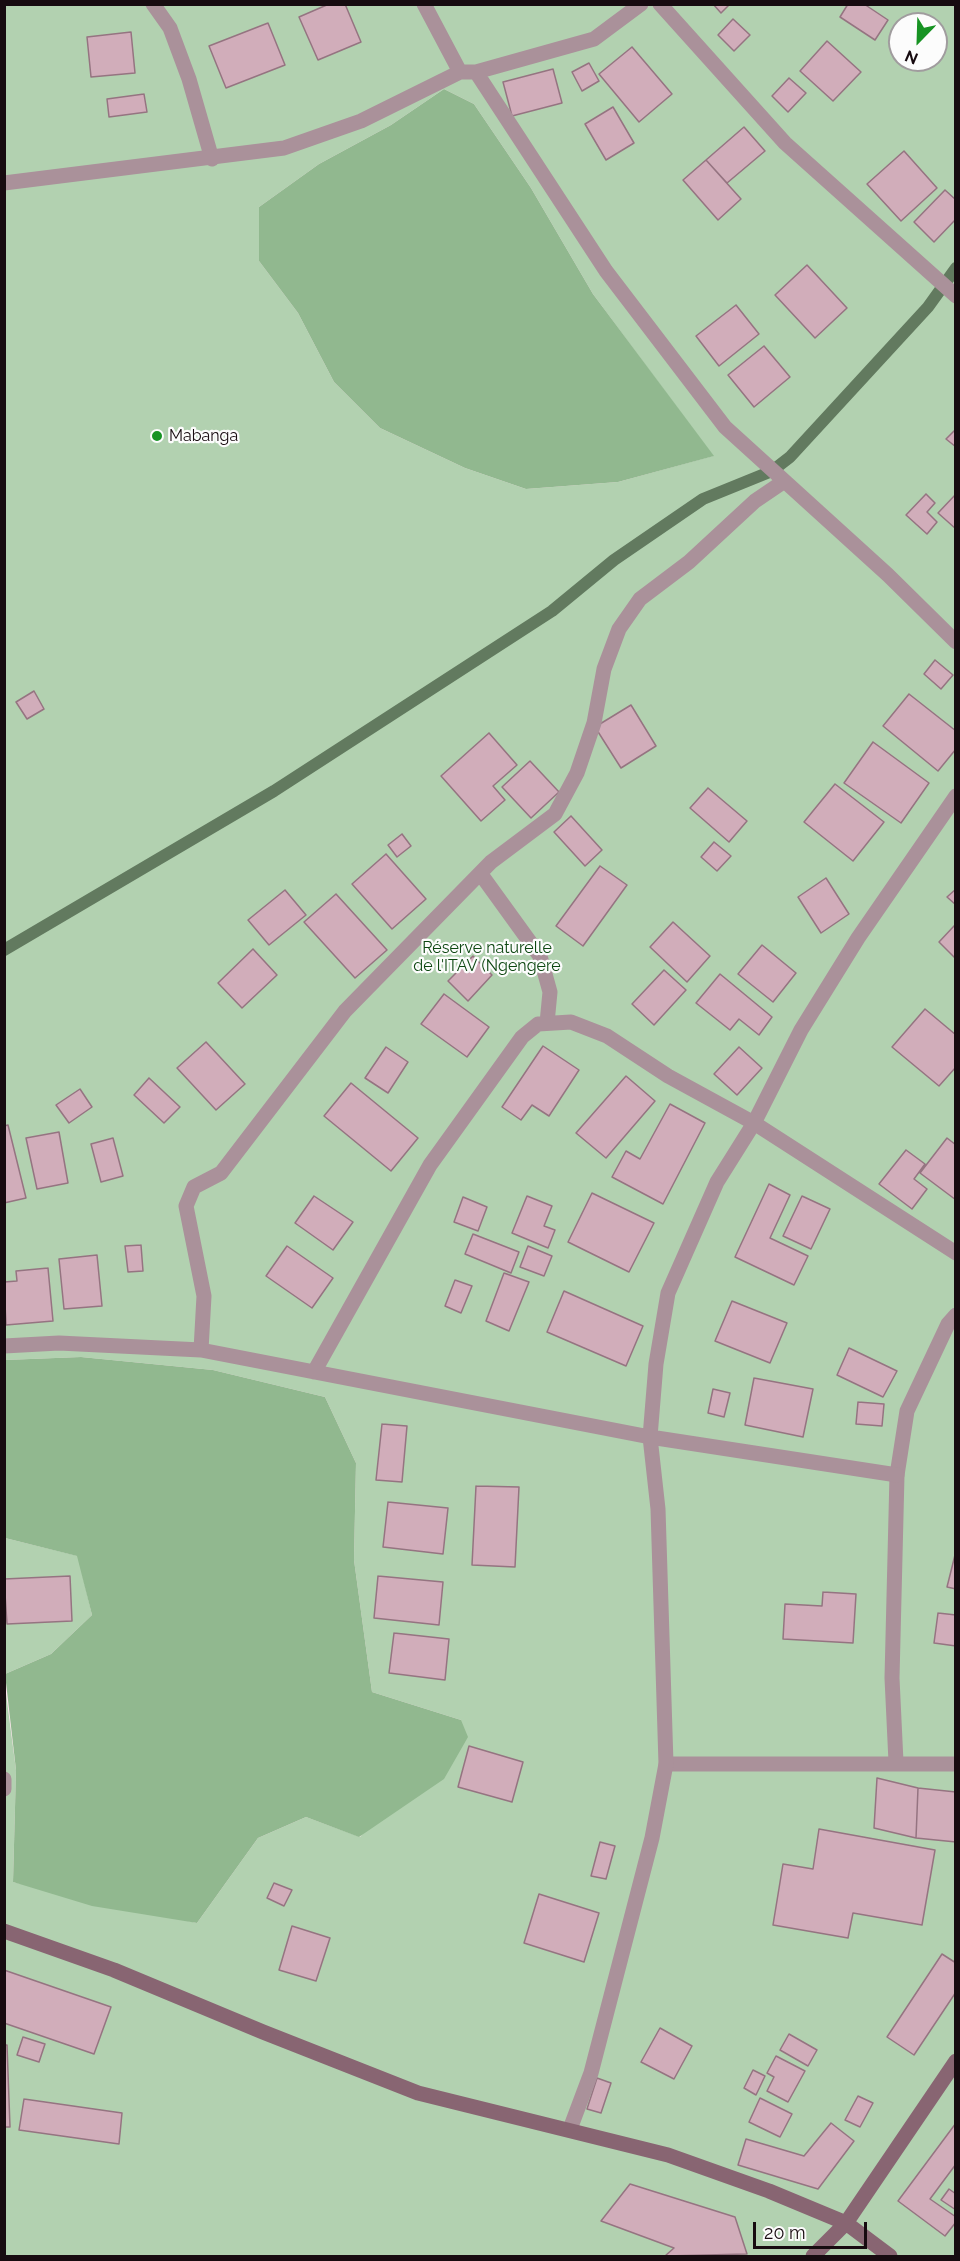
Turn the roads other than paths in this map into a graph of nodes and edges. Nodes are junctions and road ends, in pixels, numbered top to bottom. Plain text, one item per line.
1 (153, 4) edge
2 (424, 4) edge
3 (641, 4) edge
4 (660, 4) edge
5 (460, 72) junction
6 (476, 72) junction
7 (212, 159) junction
8 (4, 183) edge
9 (956, 297) edge
10 (776, 475) junction
11 (956, 642) edge
12 (956, 796) edge
13 (480, 873) junction
14 (547, 1023) junction
15 (754, 1123) junction
16 (956, 1253) edge
17 (956, 1315) edge
18 (4, 1346) edge
19 (201, 1350) junction
20 (314, 1372) junction
21 (650, 1437) junction
22 (897, 1475) junction
23 (896, 1762) junction
24 (666, 1764) junction
25 (956, 1764) edge
26 (4, 1779) edge
27 (4, 1789) edge
28 (4, 1931) edge
29 (956, 2061) edge
30 (570, 2129) junction
31 (846, 2223) junction
32 (813, 2256) edge
33 (890, 2256) edge

1 - 7 street
2 - 5 street
3 - 6 street
4 - 9 street
5 - 6 street
5 - 7 street
6 - 10 street
7 - 8 street
10 - 11 street
10 - 13 street
12 - 15 street
13 - 14 street
13 - 19 street
14 - 15 street
14 - 20 street
15 - 16 street
15 - 21 street
17 - 22 street
18 - 19 street
19 - 20 street
20 - 21 street
21 - 22 street
21 - 24 street
22 - 23 street
23 - 24 street
23 - 25 street
24 - 30 street
26 - 27 street
28 - 30 street
29 - 31 street
30 - 31 street
31 - 32 street
31 - 33 street

